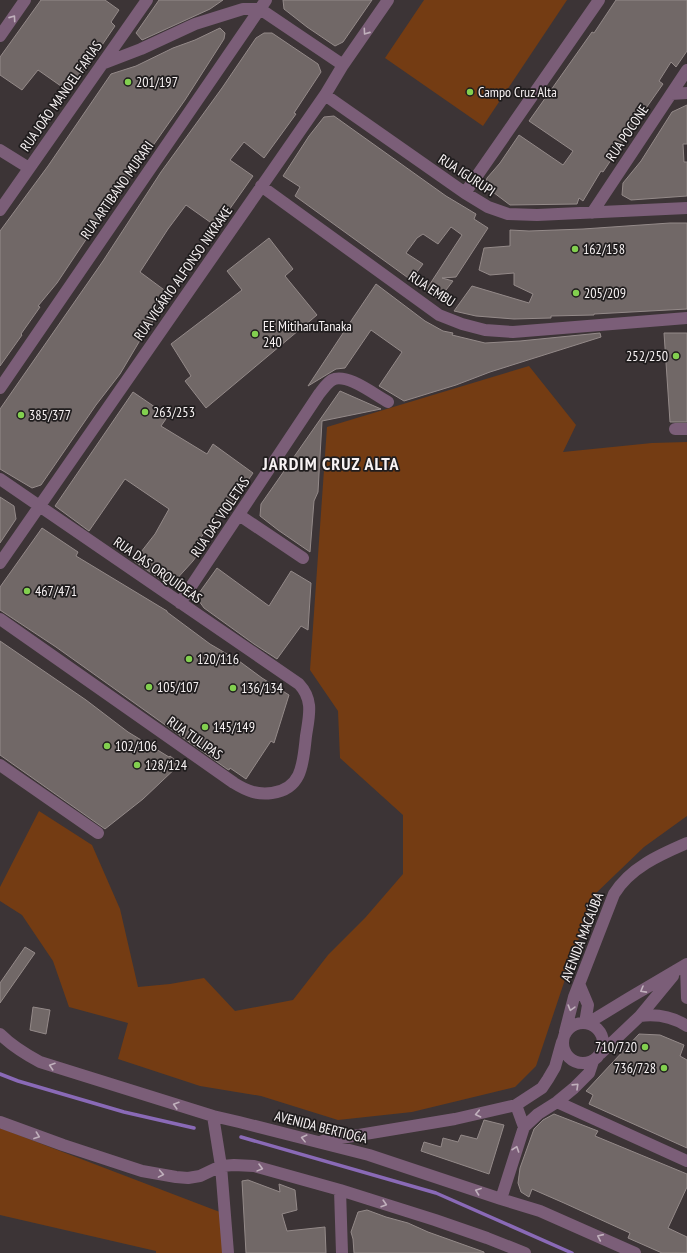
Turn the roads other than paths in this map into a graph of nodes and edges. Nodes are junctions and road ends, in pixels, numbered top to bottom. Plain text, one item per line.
1 (25, 0) edge
2 (147, 0) edge
3 (388, 0) edge
4 (599, 0) edge
5 (263, 4) edge
6 (0, 36) edge
7 (102, 64) junction
8 (343, 65) junction
9 (687, 70) edge
10 (687, 93) edge
11 (671, 94) junction
12 (325, 95) junction
13 (0, 150) edge
14 (29, 168) junction
15 (261, 186) junction
16 (465, 193) junction
17 (687, 208) edge
18 (0, 210) edge
19 (592, 213) junction
20 (687, 318) edge
21 (0, 388) edge
22 (388, 402) dead end
23 (0, 479) edge
24 (40, 506) junction
25 (239, 515) junction
26 (303, 558) dead end
27 (0, 563) edge
28 (180, 603) junction
29 (0, 619) edge
30 (299, 684) joint
31 (0, 765) edge
32 (98, 834) dead end
33 (687, 842) edge
34 (683, 967) edge
35 (580, 986) junction
36 (687, 998) edge
37 (640, 1016) junction
38 (586, 1023) junction
39 (687, 1026) edge
40 (0, 1034) edge
41 (564, 1037) junction
42 (597, 1058) junction
43 (557, 1102) junction
44 (516, 1105) junction
45 (213, 1116) junction
46 (0, 1122) edge
47 (524, 1127) junction
48 (320, 1142) junction
49 (687, 1161) edge
50 (221, 1166) junction
51 (340, 1190) junction
52 (501, 1199) junction
53 (228, 1253) edge
54 (342, 1253) edge
55 (525, 1253) edge
56 (635, 1253) edge

6 -> 1 street
2 - 7 street, RUA JOÃO MANOEL FARIAS
3 -> 8 street, RUA VIGÁRIO ALFONSO NIKRAKE
4 - 16 street
5 - 7 street
5 - 8 street
5 - 21 street, RUA ARTIBANO MURARI
7 - 14 street, RUA JOÃO MANOEL FARIAS
8 - 12 street, RUA VIGÁRIO ALFONSO NIKRAKE
9 - 11 street, RUA POCONE
10 - 11 street
11 - 19 street, RUA POCONE
12 - 15 street, RUA VIGÁRIO ALFONSO NIKRAKE
12 - 16 street, RUA IGURUPI
13 - 14 street
14 - 18 street, RUA JOÃO MANOEL FARIAS
15 - 20 street, RUA EMBU
15 - 24 street, RUA VIGÁRIO ALFONSO NIKRAKE
16 - 19 street, RUA IGURUPI
17 - 19 street, RUA IGURUPI
22 - 25 street, RUA DAS VIOLETAS
23 - 24 street, RUA DAS ORQUÍDEAS
24 - 27 street, RUA VIGÁRIO ALFONSO NIKRAKE
24 - 28 street, RUA DAS ORQUÍDEAS
25 - 26 street
25 - 28 street, RUA DAS VIOLETAS
28 - 30 street, RUA DAS ORQUÍDEAS
29 - 30 street, RUA TULIPAS
31 - 32 street
33 - 35 street, AVENIDA MACAÚBA
34 - 36 street
34 - 37 street
34 -> 38 street
35 - 38 street
35 -> 41 street, AVENIDA MACAÚBA
37 - 39 street
37 - 42 street
38 - 41 street
38 - 42 street
45 -> 40 street, AVENIDA BERTIOGA
41 - 42 street
41 - 44 street, AVENIDA MACAÚBA
43 -> 42 street
43 - 47 street
43 - 49 street
44 - 47 street
44 -> 48 street
48 -> 45 street, AVENIDA BERTIOGA
45 - 50 street
46 -> 50 street
52 -> 47 street
52 -> 48 street, AVENIDA BERTIOGA
50 -> 51 street
50 - 53 street
51 - 54 street
51 -> 55 street
56 -> 52 street, AVENIDA BERTIOGA

